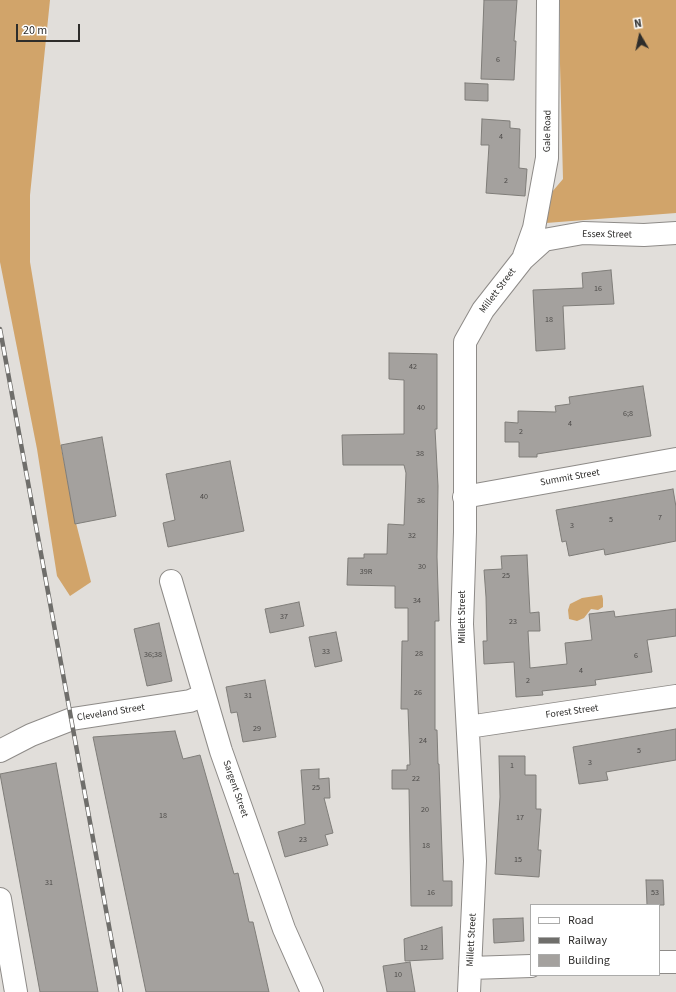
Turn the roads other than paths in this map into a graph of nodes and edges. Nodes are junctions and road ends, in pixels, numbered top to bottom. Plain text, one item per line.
1 (548, 0) edge
2 (676, 233) edge
3 (523, 259) junction
4 (676, 459) edge
5 (464, 497) junction
6 (171, 581) dead end
7 (204, 695) junction
8 (676, 696) edge
9 (468, 727) junction
10 (0, 751) edge
11 (0, 899) edge
12 (660, 962) edge
13 (676, 962) edge
14 (530, 966) edge
15 (470, 968) junction
16 (16, 992) edge
17 (312, 992) edge
18 (469, 992) edge

1 - 3 street, Gale Road
2 - 3 street, Essex Street
3 - 5 street, Millett Street
4 - 5 street, Summit Street
5 - 9 street, Millett Street
6 - 7 street, Sargent Street
7 - 10 street, Cleveland Street
7 - 17 street, Sargent Street
8 - 9 street, Forest Street
9 - 15 street, Millett Street
11 - 16 street
12 - 13 street
14 - 15 street
15 - 18 street, Millett Street

